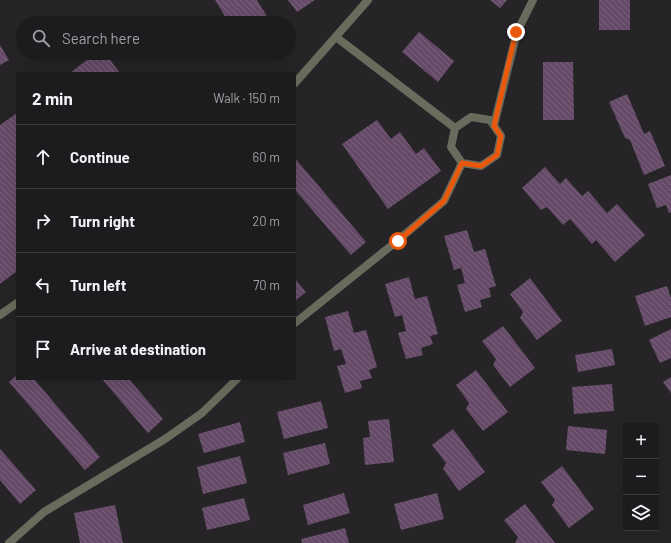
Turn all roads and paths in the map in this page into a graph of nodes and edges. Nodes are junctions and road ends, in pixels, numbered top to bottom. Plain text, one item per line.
1 (368, 0) edge
2 (533, 0) edge
3 (336, 37) junction
4 (296, 82) edge
5 (494, 126) junction
6 (455, 128) junction
7 (462, 163) junction
8 (16, 304) edge
9 (0, 315) edge
10 (296, 322) edge
11 (236, 380) edge
12 (9, 543) edge

1 - 3 street
2 - 5 street
3 - 4 street
3 - 6 street
5 - 6 street
5 - 7 street
6 - 7 street
7 - 10 street
8 - 9 street
11 - 12 street

